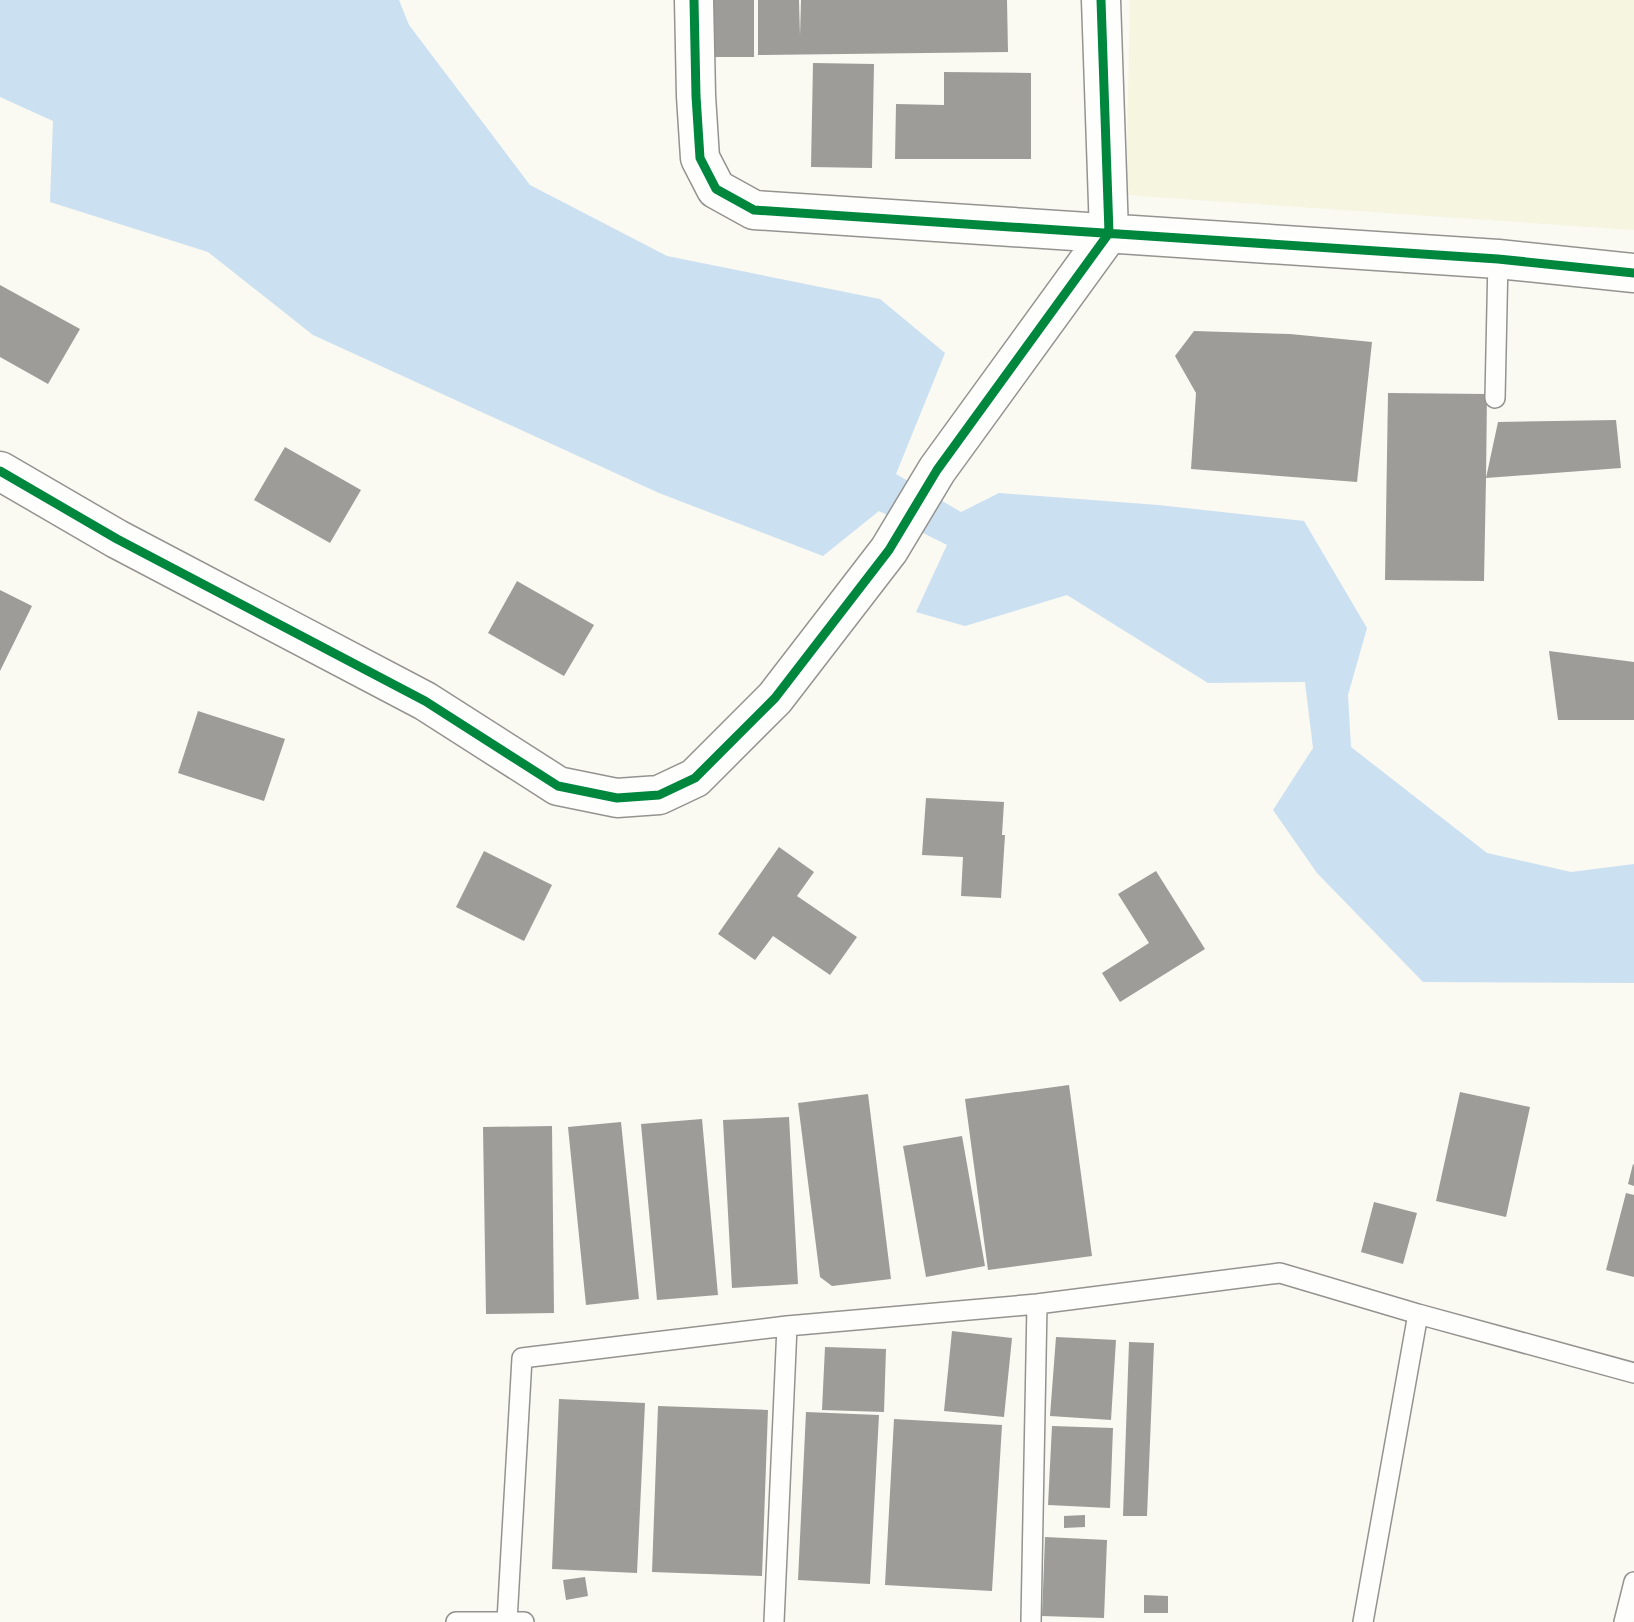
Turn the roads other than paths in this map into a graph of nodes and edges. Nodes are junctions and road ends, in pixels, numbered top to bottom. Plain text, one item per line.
1 (694, 0) edge
2 (1101, 0) edge
3 (1109, 233) junction
4 (1498, 259) junction
5 (1634, 273) edge
6 (1496, 398) dead end
7 (0, 471) edge
8 (1037, 1304) junction
9 (1418, 1314) junction
10 (788, 1326) junction
11 (1634, 1373) edge
12 (1634, 1582) edge
13 (456, 1622) edge
14 (516, 1622) edge
15 (774, 1622) edge
16 (1031, 1622) edge
17 (1363, 1622) edge
18 (1624, 1622) edge

1 - 3 street
2 - 3 street
3 - 4 street
3 - 7 street
4 - 5 street
4 - 6 lane
8 - 9 lane
8 - 10 lane
8 - 16 lane
9 - 11 lane
9 - 17 lane
10 - 14 lane
10 - 15 lane
12 - 18 lane
13 - 14 lane

